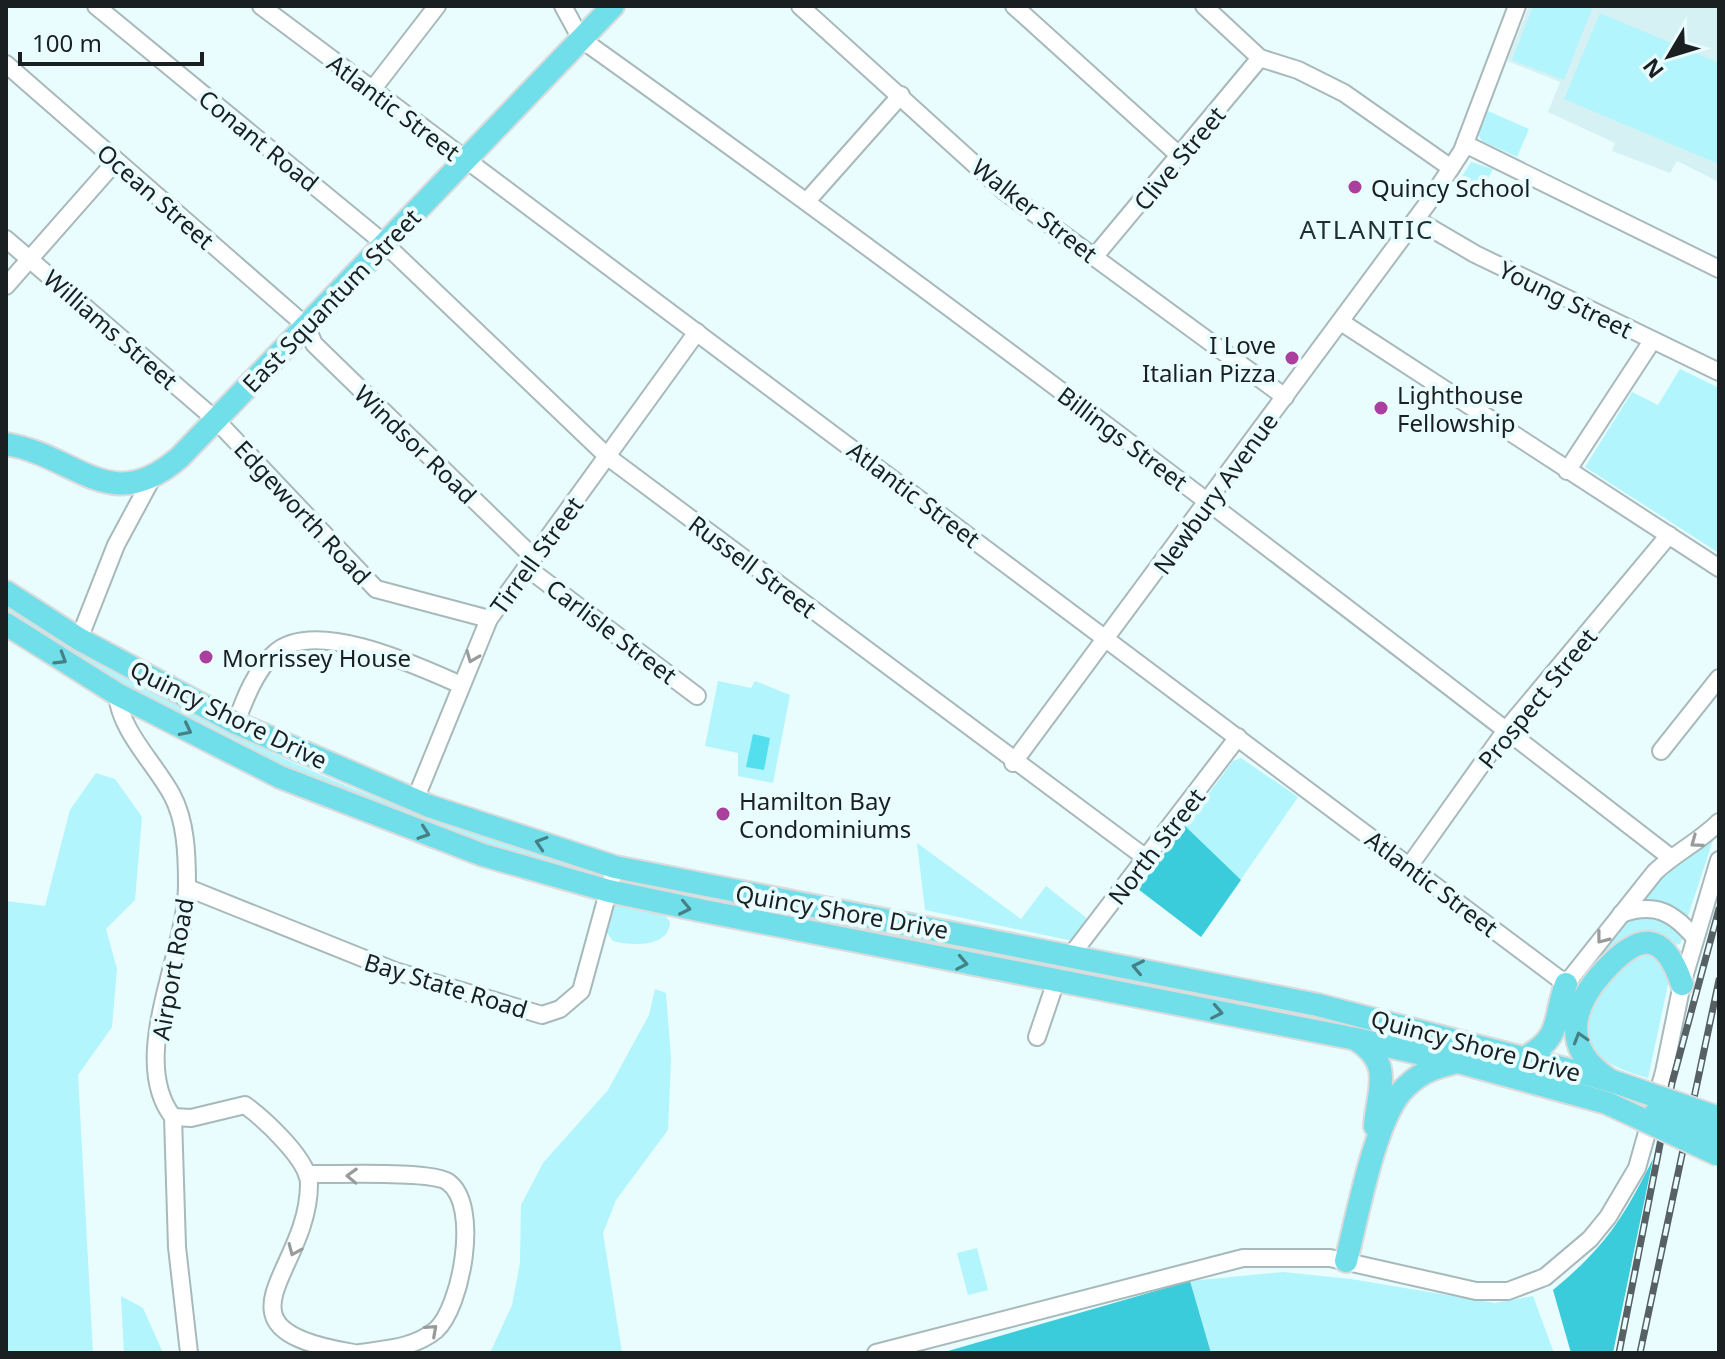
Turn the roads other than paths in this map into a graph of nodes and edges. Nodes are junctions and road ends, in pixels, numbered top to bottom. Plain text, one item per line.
1 (96, 6) edge
2 (261, 6) edge
3 (437, 6) edge
4 (563, 6) edge
5 (613, 6) edge
6 (800, 6) edge
7 (1014, 6) edge
8 (1204, 6) edge
9 (1517, 6) edge
10 (581, 39) junction
11 (1260, 58) junction
12 (6, 64) edge
13 (372, 90) junction
14 (901, 95) junction
15 (1465, 144) junction
16 (1181, 157) junction
17 (116, 161) junction
18 (467, 161) junction
19 (1451, 168) junction
20 (807, 201) junction
21 (1417, 220) junction
22 (6, 239) edge
23 (385, 244) junction
24 (1095, 256) junction
25 (29, 259) junction
26 (1719, 269) edge
27 (6, 286) edge
28 (1341, 322) junction
29 (306, 326) junction
30 (697, 332) junction
31 (1652, 341) junction
32 (1719, 372) edge
33 (1285, 397) junction
34 (216, 420) junction
35 (6, 444) edge
36 (608, 457) junction
37 (1567, 471) junction
38 (151, 480) junction
39 (1208, 502) junction
40 (1669, 535) junction
41 (529, 562) junction
42 (1719, 568) edge
43 (6, 592) edge
44 (489, 619) junction
45 (6, 624) edge
46 (1107, 638) junction
47 (79, 639) junction
48 (1719, 678) edge
49 (461, 685) junction
50 (117, 694) junction
51 (697, 696) dead end
52 (236, 723) junction
53 (1506, 730) junction
54 (1238, 737) junction
55 (1661, 751) dead end
56 (1013, 763) junction
57 (415, 800) junction
58 (1719, 822) edge
59 (1670, 857) junction
60 (1146, 858) junction
61 (1719, 860) edge
62 (1410, 865) junction
63 (615, 867) junction
64 (188, 888) junction
65 (609, 891) junction
66 (1621, 914) junction
67 (1695, 938) junction
68 (1072, 954) junction
69 (1056, 981) junction
70 (1566, 984) junction
71 (1682, 984) junction
72 (1037, 1037) dead end
73 (1356, 1039) junction
74 (1526, 1057) junction
75 (1458, 1062) junction
76 (1609, 1092) junction
77 (173, 1117) junction
78 (1719, 1118) edge
79 (1719, 1136) edge
80 (1719, 1155) edge
81 (1373, 1159) junction
82 (307, 1174) junction
83 (1346, 1261) junction
84 (189, 1353) edge
85 (354, 1353) edge
86 (360, 1353) edge
87 (876, 1353) edge

1 - 23 street, Conant Road
2 - 13 street, Atlantic Street
3 - 13 street
4 - 10 street, Billings Street
5 - 10 main road, East Squantum Street
6 - 14 street, Walker Street
7 - 16 street
8 - 11 street
9 - 15 street, Newbury Avenue
10 - 18 main road, East Squantum Street
10 - 20 street, Billings Street
11 - 16 street, Clive Street
11 - 19 street
12 - 17 street, Ocean Street
13 - 18 street, Atlantic Street
14 - 20 street
14 - 24 street, Walker Street
15 - 19 street, Newbury Avenue
15 - 26 street
16 - 24 street, Clive Street
17 - 25 street
17 - 29 street, Ocean Street
18 - 23 main road, East Squantum Street
18 - 30 street, Atlantic Street
19 - 21 street, Newbury Avenue
20 - 39 street, Billings Street
21 - 28 street, Newbury Avenue
21 - 31 street, Young Street
22 - 25 street, Williams Street
23 - 29 main road, East Squantum Street
23 - 36 street, Russell Street
24 - 33 street, Walker Street
25 - 27 street
25 - 34 street, Williams Street
28 - 33 street, Newbury Avenue
28 - 37 street
29 - 34 main road, East Squantum Street
29 - 41 street, Windsor Road
30 - 36 street, Tirrell Street
30 - 46 street, Atlantic Street
31 - 32 street, Young Street
31 - 37 street
33 - 39 street, Newbury Avenue
34 - 38 main road, East Squantum Street
34 - 44 street, Edgeworth Road
35 - 38 main road
36 - 41 street, Tirrell Street
36 - 56 street, Russell Street
37 - 40 street
38 - 47 street
39 - 46 street, Newbury Avenue
39 - 53 street, Billings Street
40 - 42 street
40 - 53 street, Prospect Street
41 - 44 street, Tirrell Street
41 - 51 street, Carlisle Street
43 - 47 main road, Quincy Shore Drive
44 -> 49 street, Tirrell Street
45 -> 50 main road, Quincy Shore Drive
46 - 54 street, Atlantic Street
46 - 56 street, Newbury Avenue
47 - 52 main road, Quincy Shore Drive
48 - 55 street
49 - 52 street
49 - 57 street, Tirrell Street
50 - 64 street, Airport Road
50 -> 65 main road, Quincy Shore Drive
52 - 57 main road, Quincy Shore Drive
53 - 59 street, Billings Street
53 - 62 street, Prospect Street
54 - 60 street, North Street
54 - 62 street, Atlantic Street
56 - 60 street, Russell Street
63 -> 57 main road, Quincy Shore Drive
58 -> 59 street
59 - 66 street
60 - 68 street, North Street
61 - 67 street
62 - 70 street, Atlantic Street
63 - 65 street, Bay State Road
63 - 68 main road, Quincy Shore Drive
64 - 65 street, Bay State Road
64 - 77 street, Airport Road
65 -> 69 main road, Quincy Shore Drive
66 - 67 street
66 -> 70 street
67 - 71 street
74 -> 68 main road, Quincy Shore Drive
69 - 72 street
69 -> 73 main road, Quincy Shore Drive
70 - 74 main road
76 -> 71 main road
71 - 83 street
73 - 75 main road, Quincy Shore Drive
73 - 81 main road
74 - 76 main road, Quincy Shore Drive
75 - 76 main road, Quincy Shore Drive
75 - 81 main road
76 - 78 main road, Quincy Shore Drive, bridge
76 - 79 main road, Quincy Shore Drive, bridge
76 - 80 main road, bridge
77 - 82 street
77 - 84 street, Airport Road
81 - 83 main road
82 -> 85 street
86 -> 82 street
83 - 87 street

